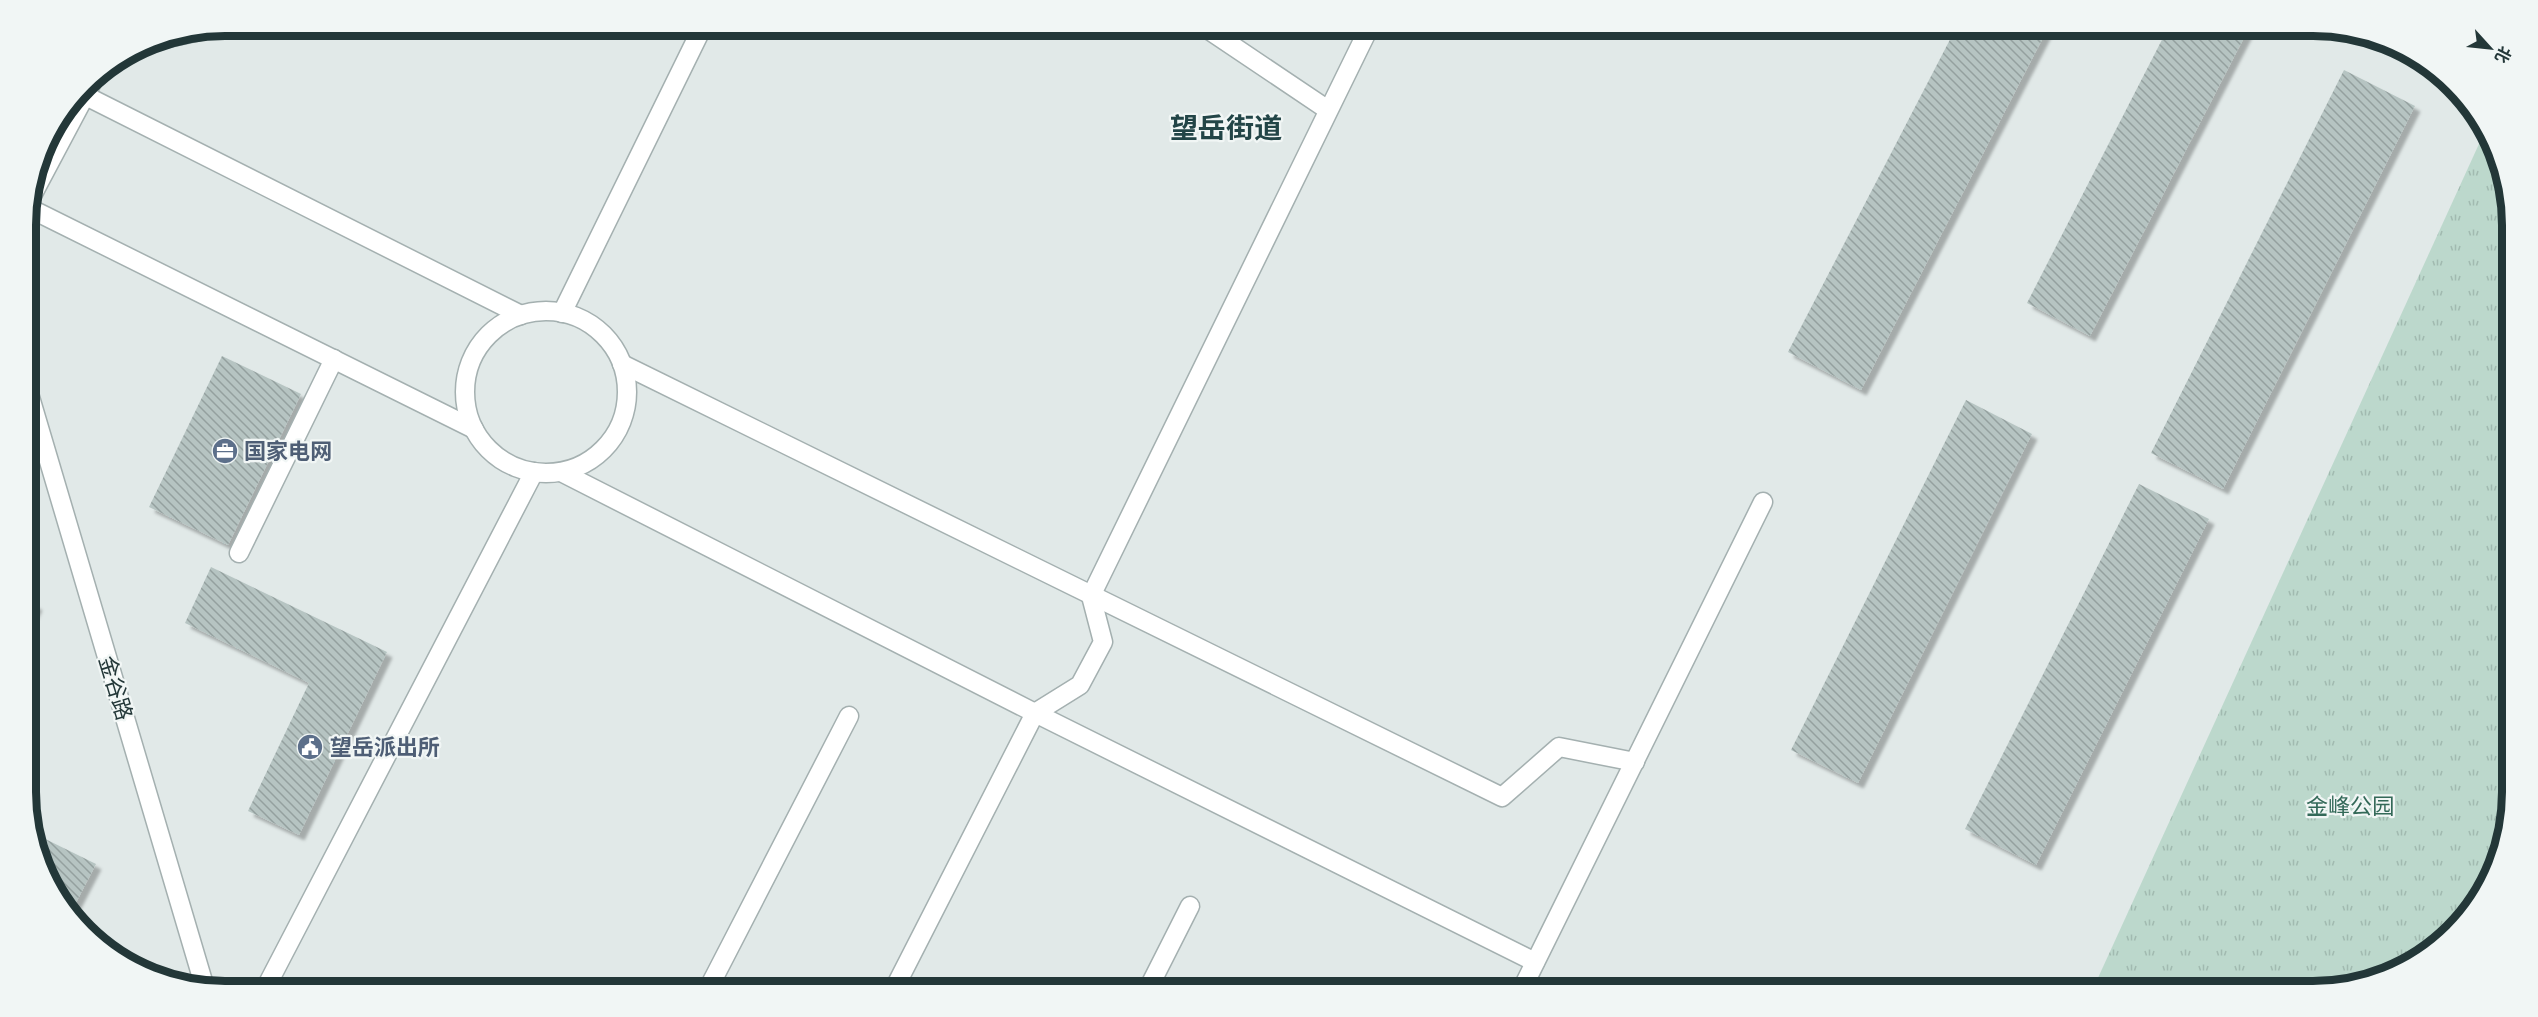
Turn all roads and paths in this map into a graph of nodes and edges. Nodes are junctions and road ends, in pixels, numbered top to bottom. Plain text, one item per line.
1 (698, 36) edge
2 (1218, 36) edge
3 (1365, 36) edge
4 (86, 97) edge
5 (1328, 110) junction
6 (70, 117) edge
7 (44, 171) edge
8 (36, 212) edge
9 (562, 313) junction
10 (521, 315) junction
11 (334, 359) junction
12 (622, 364) junction
13 (36, 417) edge
14 (474, 429) junction
15 (561, 471) junction
16 (534, 472) junction
17 (1763, 502) dead end
18 (239, 553) dead end
19 (1091, 596) junction
20 (1035, 713) junction
21 (849, 716) dead end
22 (1635, 762) junction
23 (1190, 906) dead end
24 (1535, 962) junction
25 (202, 979) edge
26 (270, 981) edge
27 (712, 981) edge
28 (898, 981) edge
29 (1152, 981) edge
30 (1526, 981) edge

1 - 9 street
2 - 5 street
3 - 5 street
4 - 10 street
5 - 19 street
6 - 7 street
8 - 11 street
9 - 10 street
9 - 12 street
10 - 14 street
11 - 14 street
11 - 18 street
12 - 15 street
12 - 19 street
13 - 25 street, 金谷路
14 - 16 street
15 - 16 street
15 - 20 street
16 - 26 street
17 - 22 street
19 - 20 street
19 - 22 street
20 - 24 street
20 - 28 street
21 - 27 street
22 - 24 street
23 - 29 street
24 - 30 street

